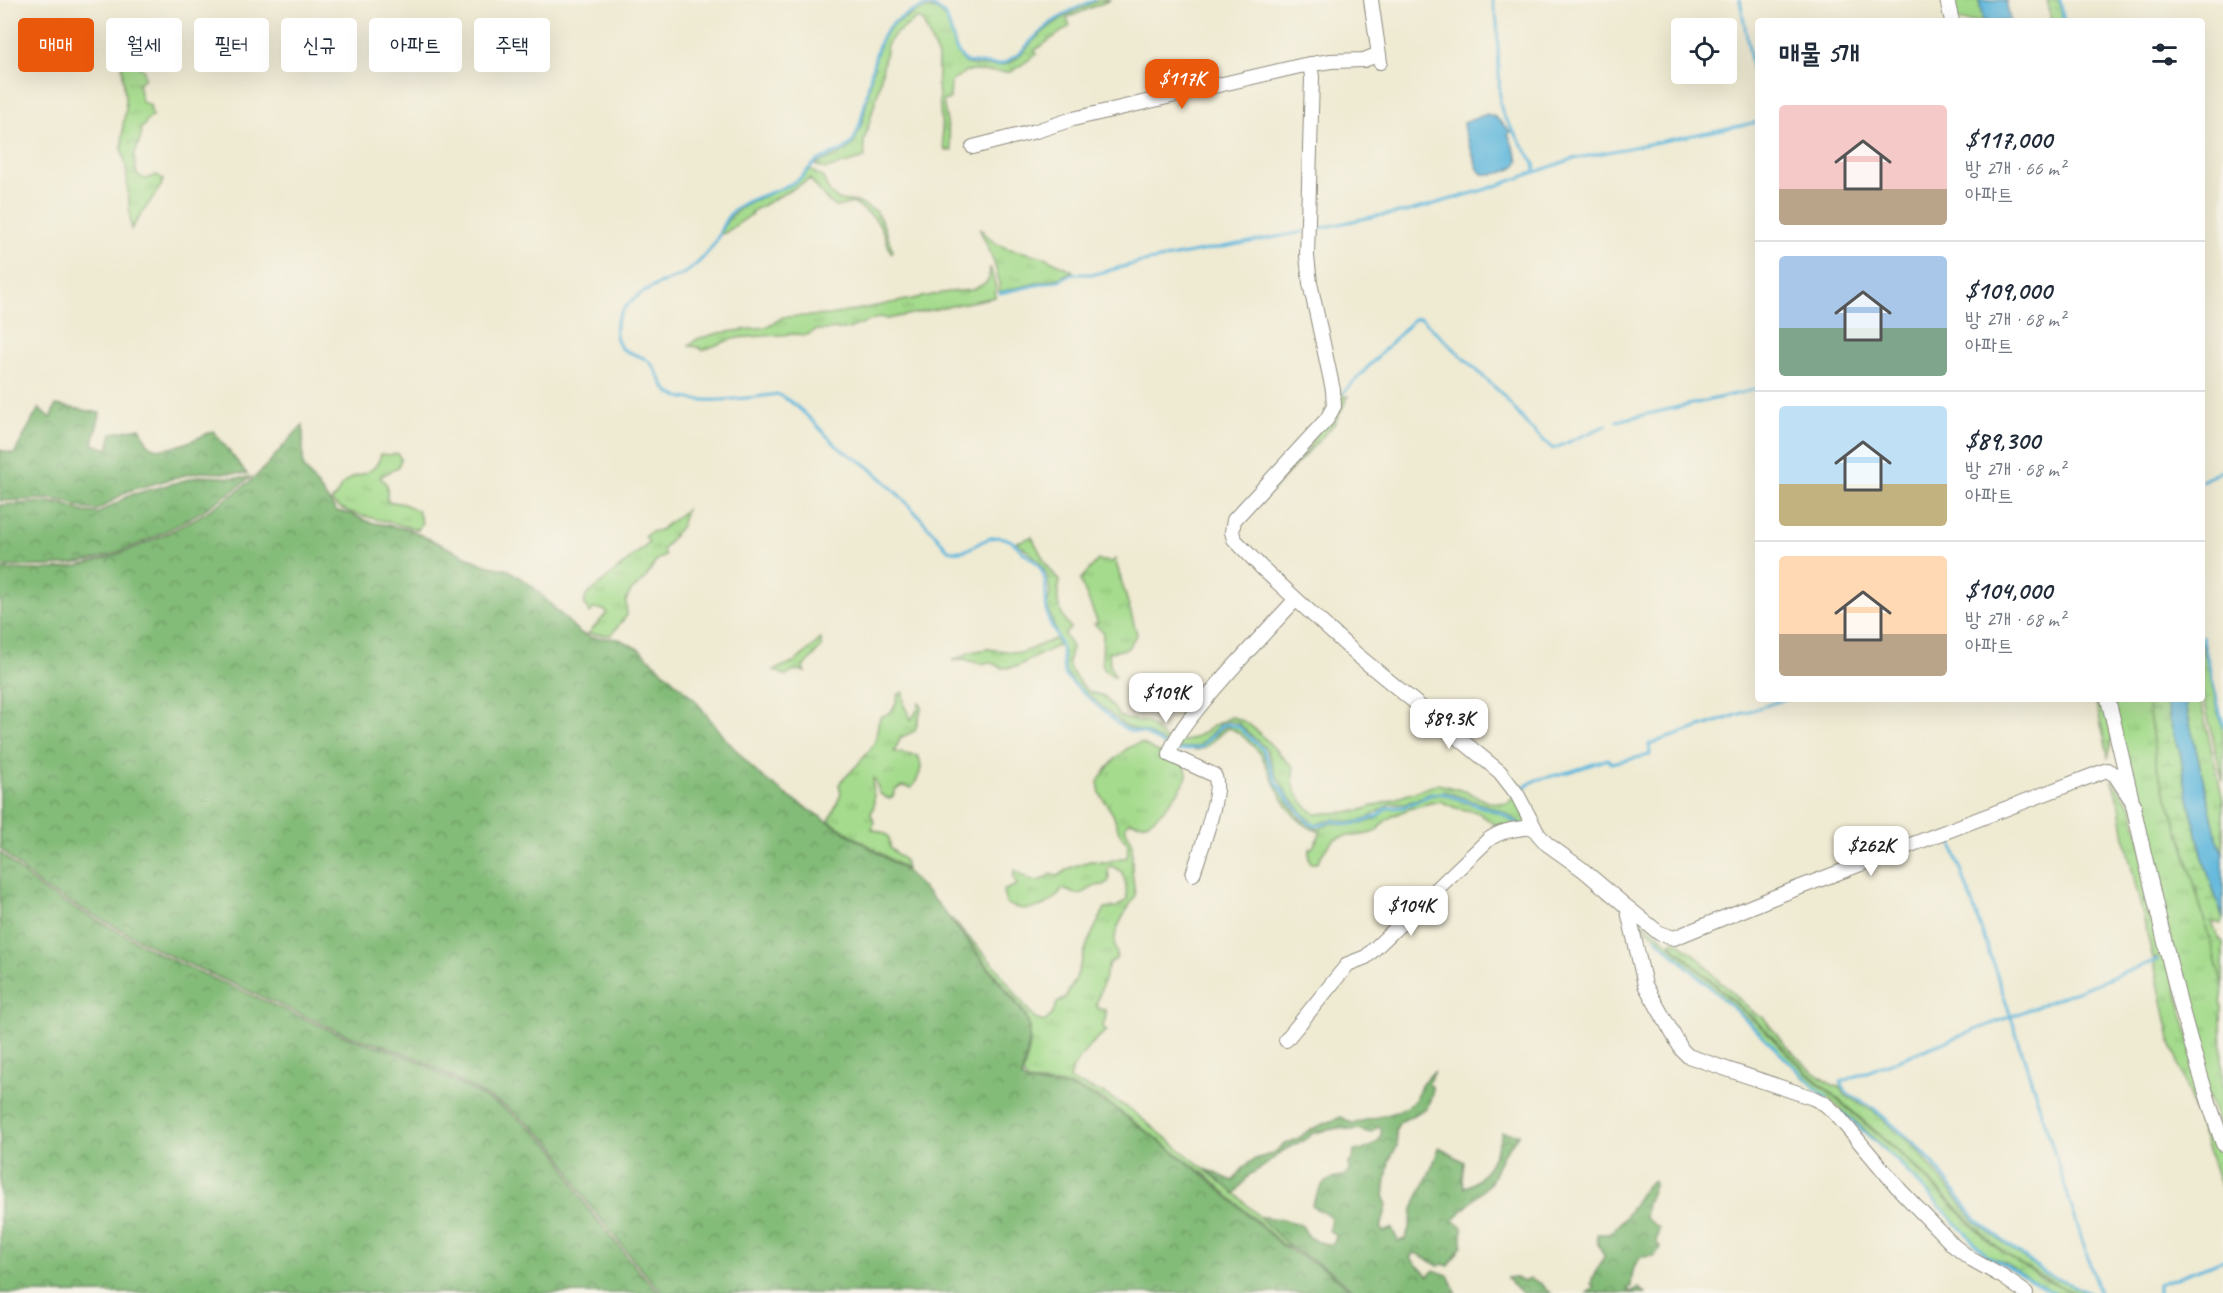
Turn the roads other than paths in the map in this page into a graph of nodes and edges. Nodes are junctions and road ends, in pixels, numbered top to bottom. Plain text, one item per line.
1 (1371, 0) edge
2 (1947, 0) edge
3 (1951, 18) edge
4 (1310, 64) junction
5 (973, 147) dead end
6 (1296, 599) junction
7 (2109, 702) edge
8 (2117, 736) junction
9 (2107, 770) junction
10 (2134, 804) junction
11 (1534, 827) junction
12 (1193, 874) dead end
13 (1627, 907) junction
14 (1286, 1040) dead end
15 (2223, 1144) edge
16 (2026, 1293) edge

1 - 4 street
2 - 3 street
4 - 5 street
4 - 6 street
6 - 11 street
6 - 12 street
7 - 8 street
8 - 9 street
8 - 10 street
9 - 10 street
9 - 13 street
10 - 15 street
11 - 13 street
11 - 14 street
13 - 16 street

